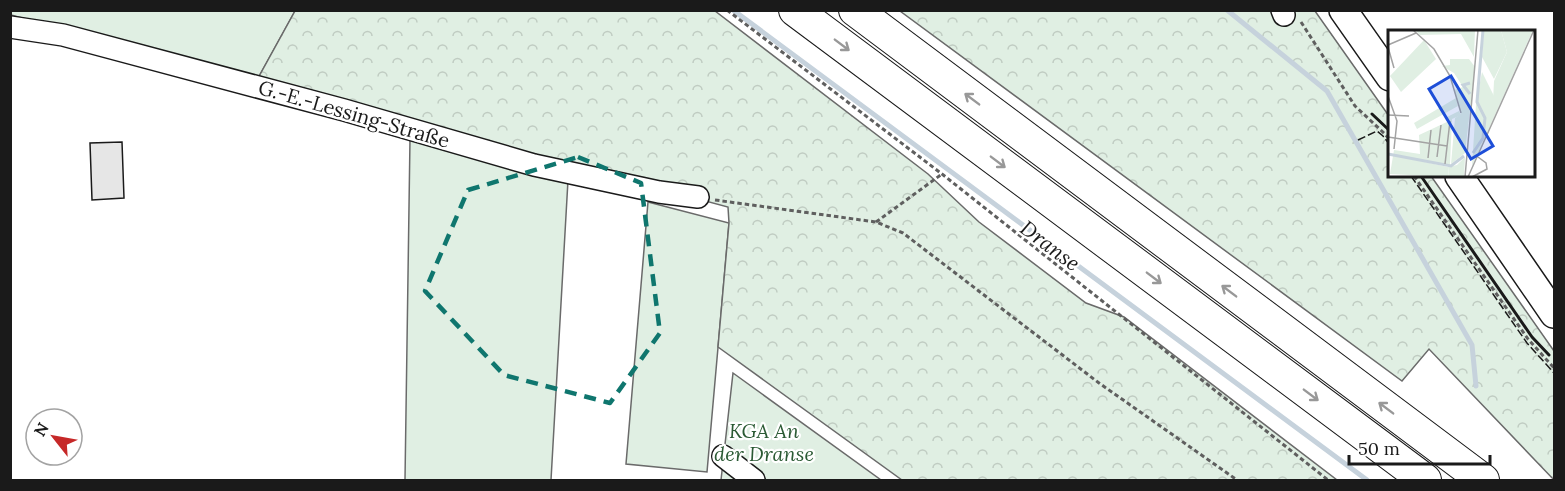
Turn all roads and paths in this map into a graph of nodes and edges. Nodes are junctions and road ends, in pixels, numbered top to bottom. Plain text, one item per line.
1 (727, 10) edge
2 (795, 10) edge
3 (855, 10) edge
4 (1343, 10) edge
5 (1289, 15) edge
6 (10, 27) edge
7 (1388, 76) edge
8 (1388, 138) edge
9 (942, 174) junction
10 (1415, 177) edge
11 (1460, 177) edge
12 (698, 197) joint
13 (876, 222) junction
14 (1554, 314) edge
15 (1554, 368) edge
16 (723, 456) dead end
17 (754, 480) edge
18 (1237, 480) edge
19 (1328, 480) edge
20 (1425, 480) edge
21 (1483, 480) edge

1 - 9 path
2 -> 20 highway
21 -> 3 highway
4 - 7 main road
5 - 8 path
6 - 12 street, G.-E.-Lessing-Straße
9 - 13 path
9 - 19 path
10 - 15 path
11 - 14 main road
12 - 13 path
13 - 18 path
16 - 17 street

